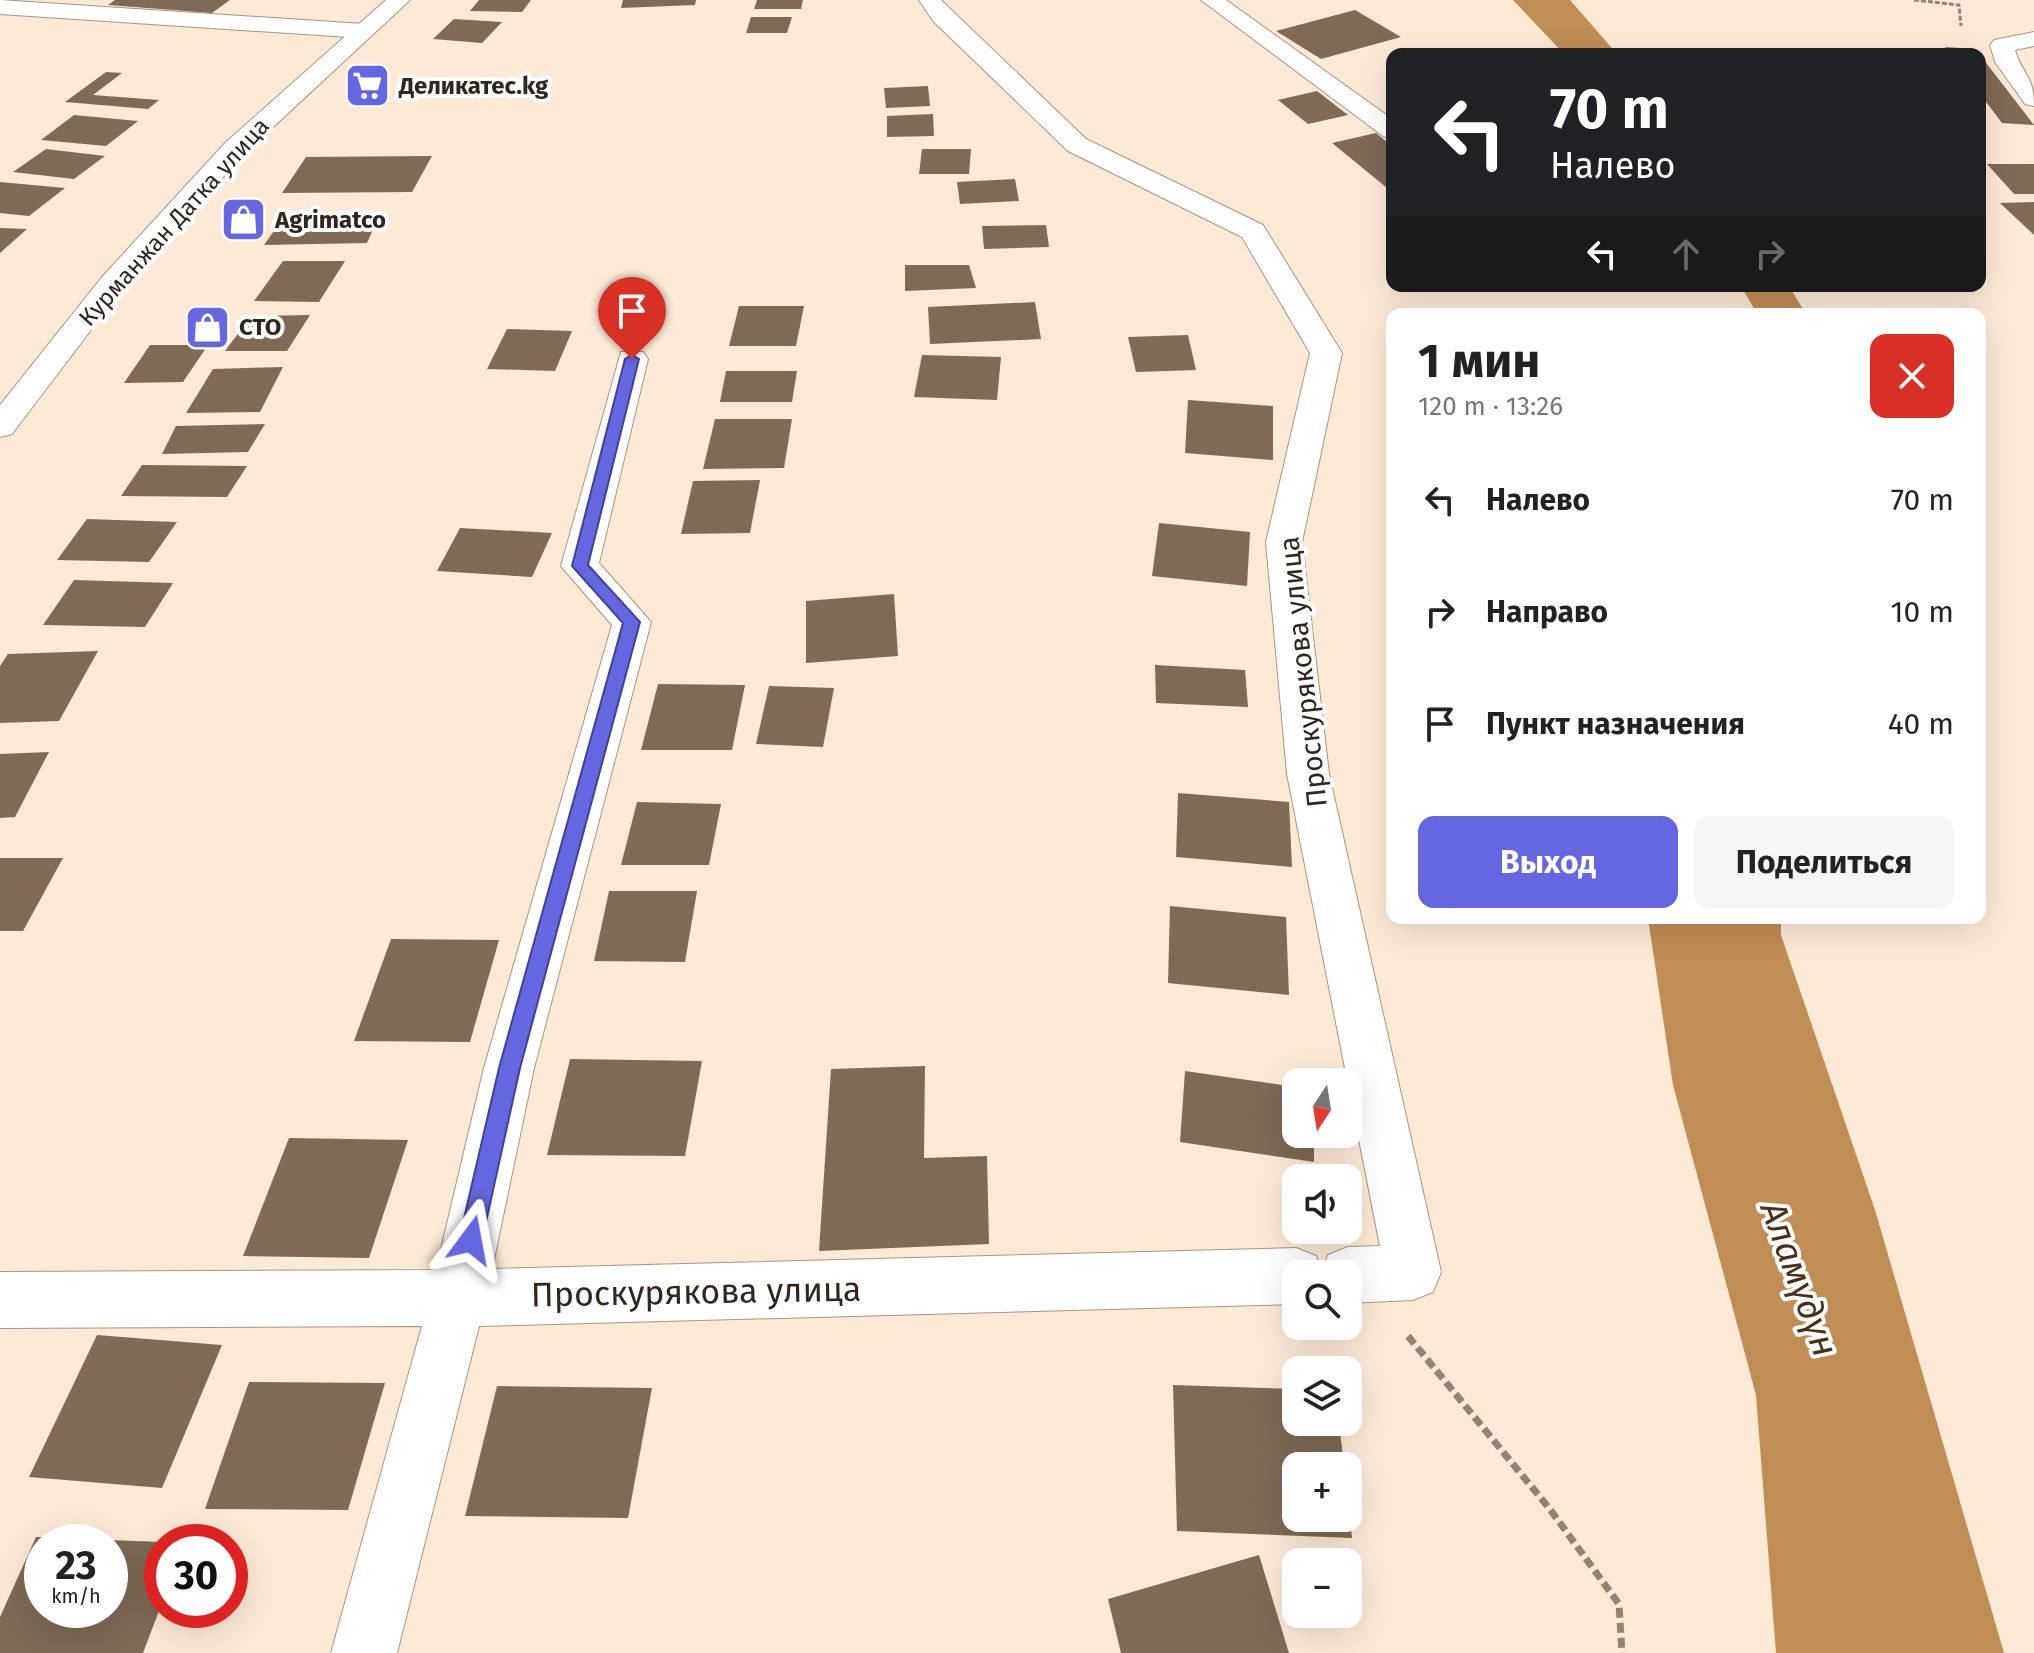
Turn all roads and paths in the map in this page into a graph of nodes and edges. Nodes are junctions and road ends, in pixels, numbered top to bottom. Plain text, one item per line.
1 (399, 0) edge
2 (930, 0) edge
3 (1212, 0) edge
4 (1914, 0) edge
5 (0, 7) edge
6 (364, 31) junction
7 (2034, 39) edge
8 (2002, 45) junction
9 (2034, 99) edge
10 (1386, 127) edge
11 (632, 359) dead end
12 (0, 427) edge
13 (1362, 1275) edge
14 (1282, 1276) edge
15 (1362, 1286) edge
16 (458, 1298) junction
17 (0, 1300) edge
18 (364, 1653) edge
19 (1622, 1653) edge

1 - 6 street, Курманжан Датка улица
2 - 13 street, Проскурякова улица
3 - 10 street
4 - 8 path
5 - 6 street
6 - 12 street, Курманжан Датка улица
7 - 8 street
8 - 9 street
11 - 16 street
14 - 16 street, Проскурякова улица
15 - 19 path
16 - 17 street, Проскурякова улица
16 - 18 street

